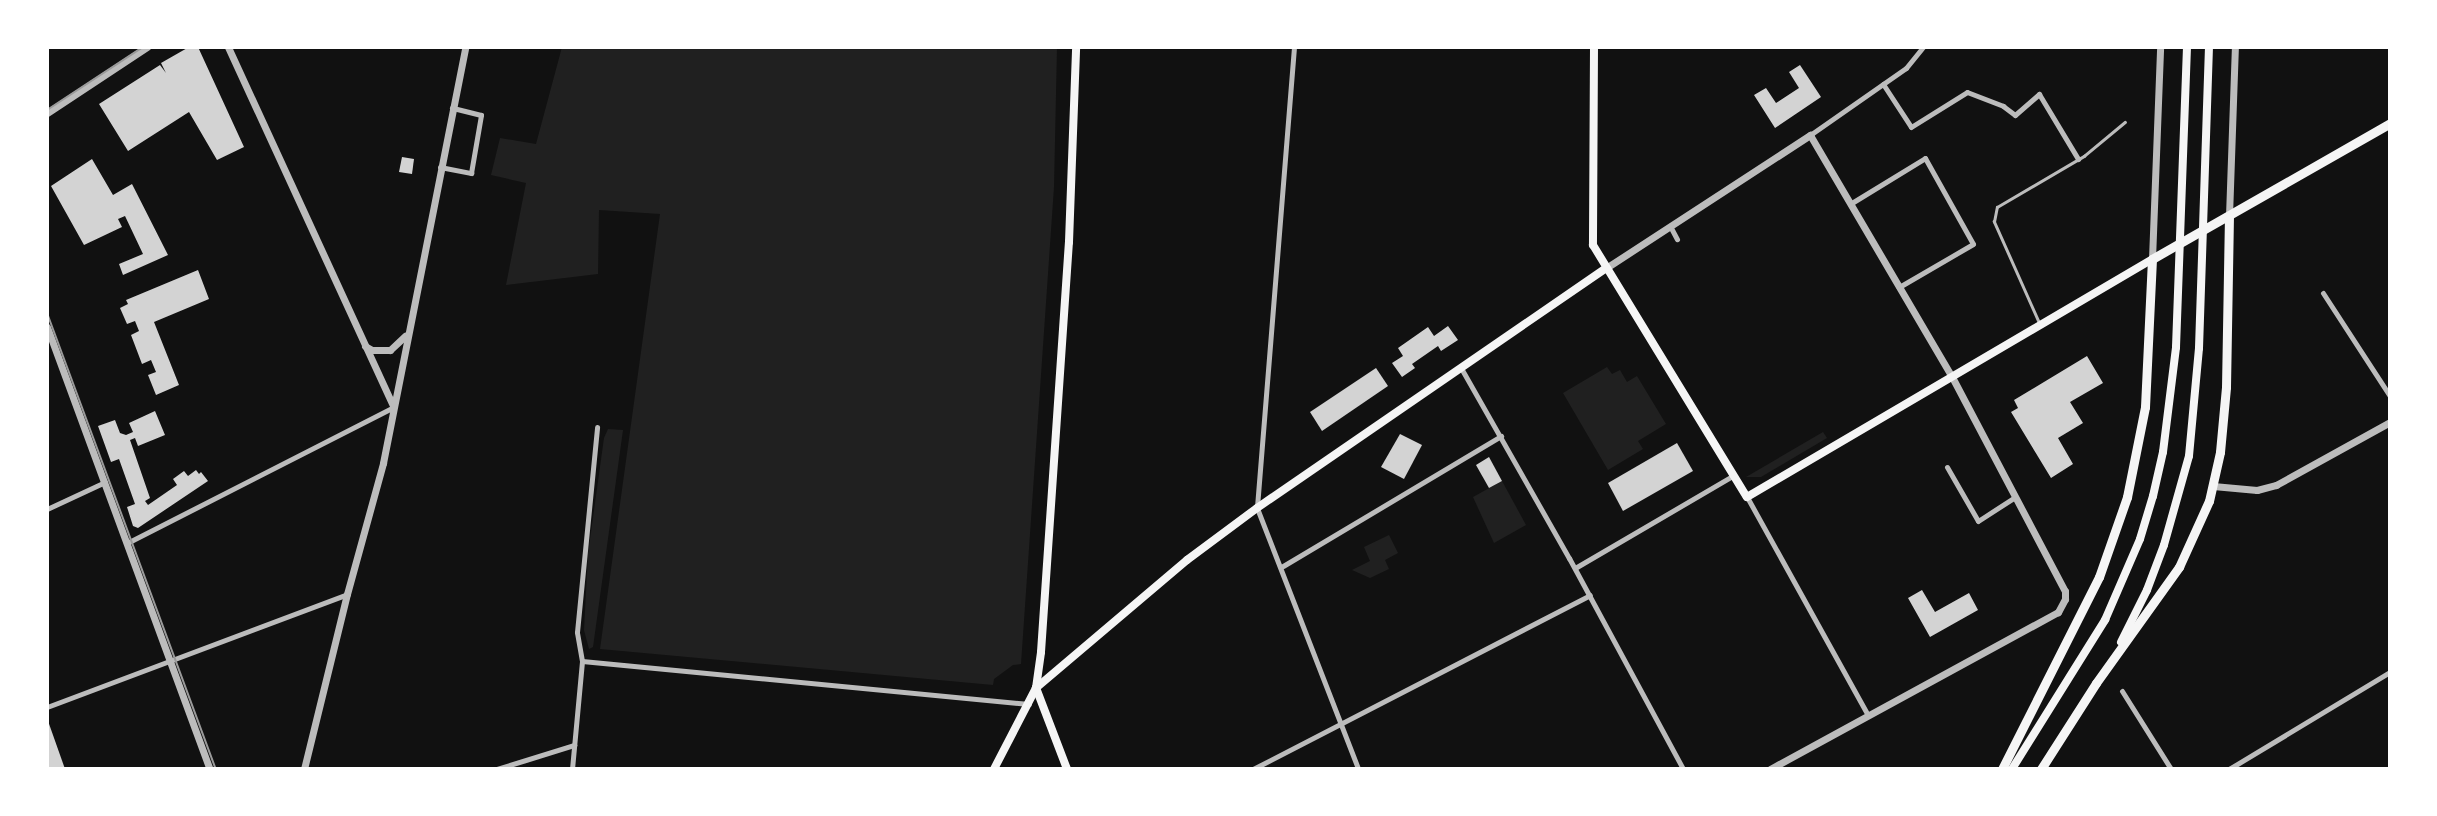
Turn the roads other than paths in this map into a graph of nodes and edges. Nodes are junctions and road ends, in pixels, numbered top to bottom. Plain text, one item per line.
1 (148, 47) edge
2 (228, 47) edge
3 (465, 47) edge
4 (1076, 47) edge
5 (1294, 47) edge
6 (1594, 47) edge
7 (1923, 47) edge
8 (2160, 47) edge
9 (2187, 47) edge
10 (2209, 47) edge
11 (2235, 47) edge
12 (1883, 84) junction
13 (452, 108) junction
14 (47, 113) edge
15 (2125, 122) dead end
16 (2390, 123) edge
17 (1810, 135) junction
18 (2078, 159) junction
19 (440, 167) junction
20 (1850, 204) junction
21 (2229, 216) junction
22 (1670, 226) junction
23 (1678, 239) dead end
24 (2152, 259) junction
25 (1606, 268) junction
26 (1899, 287) junction
27 (2323, 293) dead end
28 (2039, 323) junction
29 (47, 327) edge
30 (408, 331) junction
31 (365, 345) junction
32 (1461, 368) junction
33 (1951, 375) junction
34 (2390, 396) edge
35 (394, 407) junction
36 (2390, 422) edge
37 (597, 427) dead end
38 (1502, 436) junction
39 (1947, 467) dead end
40 (1734, 475) junction
41 (105, 482) junction
42 (2213, 486) junction
43 (1747, 497) junction
44 (2015, 497) junction
45 (1257, 508) junction
46 (47, 509) edge
47 (127, 543) junction
48 (1283, 566) junction
49 (1575, 568) junction
50 (347, 594) junction
51 (1590, 595) junction
52 (171, 661) junction
53 (582, 661) junction
54 (2390, 673) edge
55 (2096, 683) junction
56 (1036, 688) junction
57 (2122, 691) dead end
58 (1029, 704) junction
59 (47, 707) edge
60 (1868, 715) junction
61 (1340, 726) junction
62 (574, 745) junction
63 (210, 769) edge
64 (304, 769) edge
65 (497, 769) edge
66 (572, 769) edge
67 (995, 769) edge
68 (1067, 769) edge
69 (1253, 769) edge
70 (1358, 769) edge
71 (1683, 769) edge
72 (1770, 769) edge
73 (2002, 769) edge
74 (2012, 769) edge
75 (2041, 769) edge
76 (2171, 769) edge
77 (2229, 769) edge

1 - 14 street
2 - 31 street
3 - 13 street
4 - 56 main road
5 - 45 street
6 - 25 main road
7 - 12 street
8 - 24 street
9 - 74 main road
10 - 55 main road
11 - 21 street
12 - 17 street
12 - 18 street
13 - 19 street
13 - 19 street
15 - 18 lane
16 - 21 main road
17 - 20 street
17 - 22 street
18 - 28 lane
19 - 30 street
20 - 26 street
20 - 26 street
21 - 24 main road
21 - 42 main road
22 - 23 street
22 - 25 street
24 - 28 main road
24 - 73 main road
25 - 32 main road
25 - 40 main road
26 - 33 street
27 - 34 street
28 - 33 main road
29 - 41 street
30 - 31 street
30 - 35 street
31 - 35 street
32 - 38 street
32 - 45 main road
33 - 43 main road
33 - 44 street
35 - 47 street
35 - 50 street
36 - 42 street
37 - 53 street
38 - 48 street
38 - 49 street
39 - 44 street
40 - 43 main road
40 - 49 street
41 - 46 street
41 - 47 street
42 - 55 main road
43 - 60 street
44 - 60 street
45 - 48 street
45 - 56 main road
47 - 52 street
48 - 61 street
49 - 51 street
50 - 52 street
50 - 64 street
51 - 61 street
51 - 71 street
52 - 59 street
52 - 63 street
53 - 58 street
53 - 62 street
54 - 77 street
55 - 75 main road
56 - 58 main road
56 - 68 main road
57 - 76 street
58 - 67 main road
60 - 72 street
61 - 69 street
61 - 70 street
62 - 65 street
62 - 66 street

